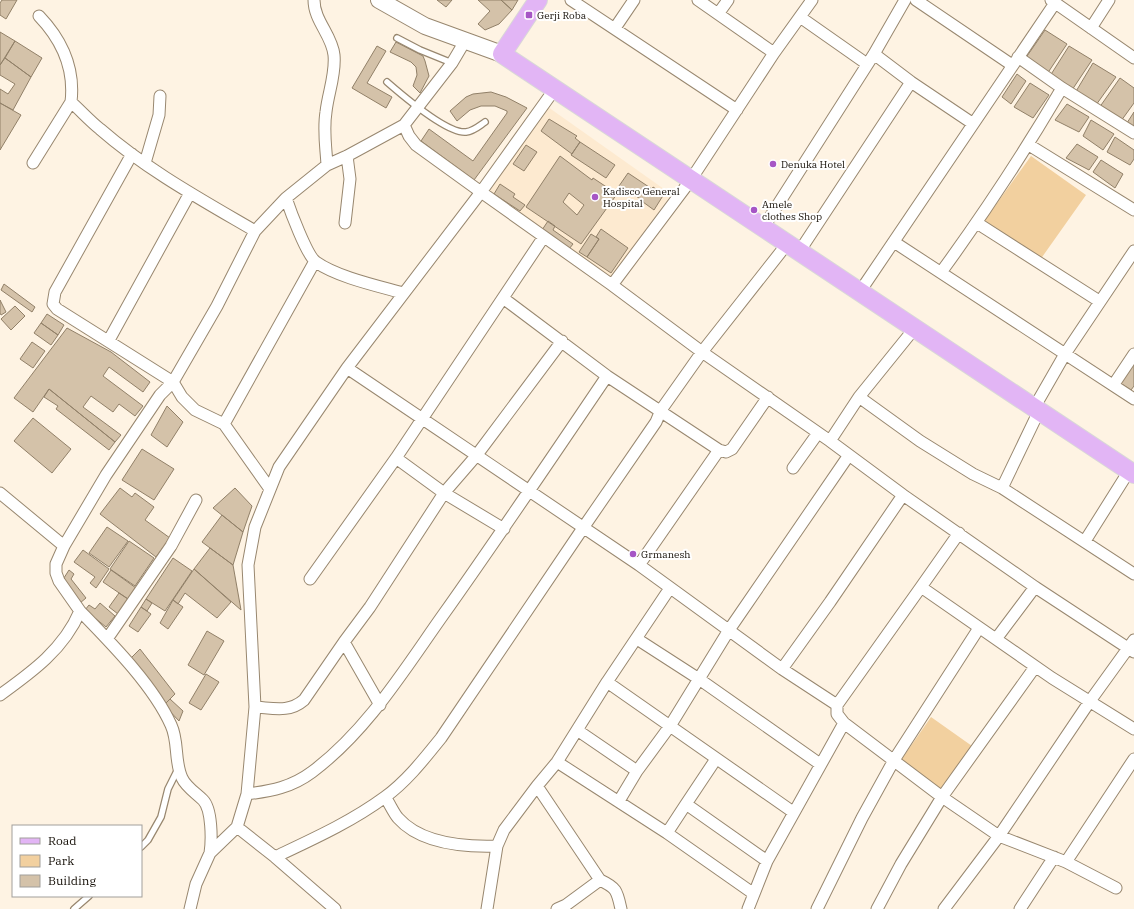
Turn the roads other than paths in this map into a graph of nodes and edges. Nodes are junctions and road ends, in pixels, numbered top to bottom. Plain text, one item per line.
1 (314, 0) edge
2 (379, 0) edge
3 (538, 0) edge
4 (571, 0) edge
5 (634, 0) edge
6 (698, 0) edge
7 (728, 0) edge
8 (812, 0) edge
9 (905, 0) edge
10 (916, 0) edge
11 (1109, 0) edge
12 (1053, 1) edge
13 (718, 14) junction
14 (39, 16) dead end
15 (800, 17) junction
16 (615, 28) junction
17 (1091, 28) junction
18 (397, 38) dead end
19 (465, 41) junction
20 (774, 53) junction
21 (502, 54) junction
22 (874, 54) junction
23 (1134, 58) edge
24 (1015, 61) junction
25 (452, 63) junction
26 (867, 64) junction
27 (387, 82) dead end
28 (911, 82) junction
29 (1062, 88) junction
30 (554, 90) junction
31 (160, 96) dead end
32 (71, 102) junction
33 (418, 108) junction
34 (736, 110) junction
35 (486, 122) dead end
36 (972, 123) junction
37 (404, 125) junction
38 (1134, 133) edge
39 (1029, 145) junction
40 (132, 154) junction
41 (347, 156) junction
42 (33, 162) dead end
43 (145, 163) junction
44 (327, 165) junction
45 (690, 181) junction
46 (481, 192) junction
47 (190, 194) junction
48 (286, 198) junction
49 (1134, 210) edge
50 (345, 223) dead end
51 (977, 223) junction
52 (763, 228) junction
53 (255, 231) junction
54 (543, 238) junction
55 (894, 242) junction
56 (793, 248) junction
57 (1134, 251) edge
58 (315, 261) junction
59 (942, 271) junction
60 (612, 285) junction
61 (403, 293) junction
62 (859, 293) junction
63 (503, 298) junction
64 (1098, 301) junction
65 (914, 329) junction
66 (109, 340) junction
67 (562, 341) junction
68 (702, 352) junction
69 (1065, 354) junction
70 (1134, 354) edge
71 (347, 368) junction
72 (607, 376) junction
73 (173, 382) junction
74 (1114, 384) junction
75 (768, 397) junction
76 (859, 397) junction
77 (1134, 398) edge
78 (1036, 409) junction
79 (661, 410) junction
80 (423, 418) junction
81 (224, 424) junction
82 (818, 433) junction
83 (830, 441) junction
84 (719, 450) junction
85 (849, 455) junction
86 (476, 456) junction
87 (396, 458) junction
88 (793, 468) dead end
89 (1132, 473) edge
90 (1002, 488) junction
91 (270, 489) junction
92 (529, 491) junction
93 (0, 493) edge
94 (444, 493) junction
95 (903, 495) junction
96 (196, 500) dead end
97 (583, 528) junction
98 (504, 529) junction
99 (959, 533) junction
100 (1085, 541) junction
101 (64, 546) junction
102 (639, 566) junction
103 (1134, 574) edge
104 (310, 579) dead end
105 (921, 587) junction
106 (1035, 587) junction
107 (670, 588) junction
108 (80, 611) junction
109 (979, 628) junction
110 (729, 630) junction
111 (107, 639) junction
112 (637, 639) junction
113 (996, 639) junction
114 (344, 642) junction
115 (1132, 647) edge
116 (1035, 667) junction
117 (782, 669) junction
118 (699, 679) junction
119 (607, 682) junction
120 (0, 695) edge
121 (1090, 701) junction
122 (380, 705) junction
123 (837, 705) junction
124 (254, 707) junction
125 (844, 723) junction
126 (670, 726) junction
127 (1134, 729) edge
128 (577, 730) junction
129 (716, 759) junction
130 (1134, 759) edge
131 (894, 760) junction
132 (557, 762) junction
133 (820, 764) junction
134 (178, 768) junction
135 (637, 771) junction
136 (538, 786) junction
137 (248, 794) junction
138 (385, 797) junction
139 (942, 797) junction
140 (619, 801) junction
141 (686, 804) junction
142 (793, 812) junction
143 (237, 827) junction
144 (667, 833) junction
145 (999, 836) junction
146 (142, 846) edge
147 (497, 846) junction
148 (210, 853) junction
149 (275, 857) junction
150 (1054, 857) junction
151 (768, 861) junction
152 (1066, 862) junction
153 (600, 880) junction
154 (1116, 888) dead end
155 (754, 894) junction
156 (88, 897) edge
157 (330, 908) edge
158 (74, 909) edge
159 (190, 909) edge
160 (487, 909) edge
161 (557, 909) edge
162 (621, 909) edge
163 (748, 909) edge
164 (817, 909) edge
165 (877, 909) edge
166 (944, 909) edge
167 (1020, 909) edge

1 - 44 street
2 - 19 main road
3 - 21 main road
4 - 16 street
5 - 16 street
6 - 13 street
7 - 13 street
8 - 15 street
9 - 22 street
10 - 24 street
11 - 17 street
12 - 17 street
12 - 24 street
13 - 20 street
14 - 32 street
15 - 20 street
15 - 26 street
16 - 34 street
17 - 23 street
18 - 25 lane
19 - 21 main road
19 - 25 street
20 - 34 street
21 - 30 main road
22 - 26 street
22 - 28 street
24 - 29 street
24 - 36 street
25 - 33 street
26 - 52 street
27 - 33 lane
28 - 36 street
28 - 56 street
29 - 38 street
29 - 39 street
30 - 45 main road
30 - 46 street
31 - 43 street
32 - 40 street
32 - 42 street
33 - 35 lane
33 - 37 street
34 - 45 street
36 - 55 street
37 - 41 street
37 - 46 street
39 - 49 street
39 - 51 street
40 - 43 street
40 - 66 street
41 - 44 street
41 - 50 street
43 - 47 street
44 - 48 street
45 - 52 main road
45 - 60 street
46 - 54 street
46 - 61 street
47 - 53 street
47 - 66 street
48 - 53 street
48 - 58 street
51 - 59 street
51 - 64 street
52 - 56 main road
53 - 73 street
54 - 60 street
54 - 63 street
55 - 59 street
55 - 62 street
56 - 62 main road
56 - 68 street
57 - 64 street
58 - 61 street
58 - 81 street
59 - 69 street
60 - 68 street
61 - 71 street
62 - 65 main road
63 - 67 street
63 - 80 street
64 - 69 street
65 - 76 street
65 - 78 main road
66 - 73 street
67 - 72 street
67 - 86 street
68 - 75 street
68 - 79 street
69 - 74 street
69 - 78 street
70 - 74 street
71 - 80 street
71 - 91 street
72 - 79 street
72 - 92 street
73 - 81 street
73 - 101 street
74 - 77 street
75 - 82 street
75 - 84 street
76 - 83 street
76 - 90 street
78 - 89 main road
78 - 90 street
79 - 84 street
79 - 97 street
80 - 86 street
80 - 87 street
81 - 91 street
82 - 83 street
82 - 88 street
83 - 85 street
84 - 102 street
85 - 95 street
85 - 110 street
86 - 92 street
86 - 94 street
87 - 94 street
87 - 104 street
89 - 100 street
90 - 100 street
91 - 124 street
92 - 97 street
92 - 98 street
93 - 101 street
94 - 98 street
94 - 114 street
95 - 99 street
95 - 117 street
96 - 111 street
97 - 102 street
97 - 138 street
98 - 122 street
99 - 105 street
99 - 106 street
100 - 103 street
101 - 108 street
102 - 107 street
105 - 109 street
105 - 123 street
106 - 113 street
106 - 115 street
107 - 110 street
107 - 112 street
108 - 111 street
108 - 120 street
109 - 113 street
109 - 131 street
110 - 117 street
110 - 118 street
111 - 134 street
112 - 118 street
112 - 119 street
113 - 116 street
114 - 122 street
114 - 124 street
115 - 121 street
116 - 121 street
116 - 139 street
117 - 123 street
118 - 126 street
118 - 133 street
119 - 126 street
119 - 128 street
121 - 127 street
121 - 145 street
122 - 137 street
123 - 125 street
124 - 137 street
125 - 131 street
125 - 133 street
126 - 129 street
126 - 135 street
128 - 132 street
128 - 135 street
129 - 141 street
129 - 142 street
130 - 152 street
131 - 139 street
131 - 164 street
132 - 136 street
132 - 140 street
133 - 142 street
134 - 146 lane
134 - 148 street
135 - 140 street
136 - 147 street
136 - 153 street
137 - 143 street
138 - 147 street
138 - 149 street
139 - 145 street
139 - 165 street
140 - 144 street
141 - 144 street
141 - 151 street
142 - 151 street
143 - 148 street
143 - 149 street
144 - 155 street
145 - 150 street
145 - 166 street
147 - 160 street
148 - 159 street
149 - 157 street
150 - 152 street
150 - 167 street
151 - 155 street
152 - 154 street
153 - 161 street
153 - 162 street
155 - 163 street
156 - 158 lane

